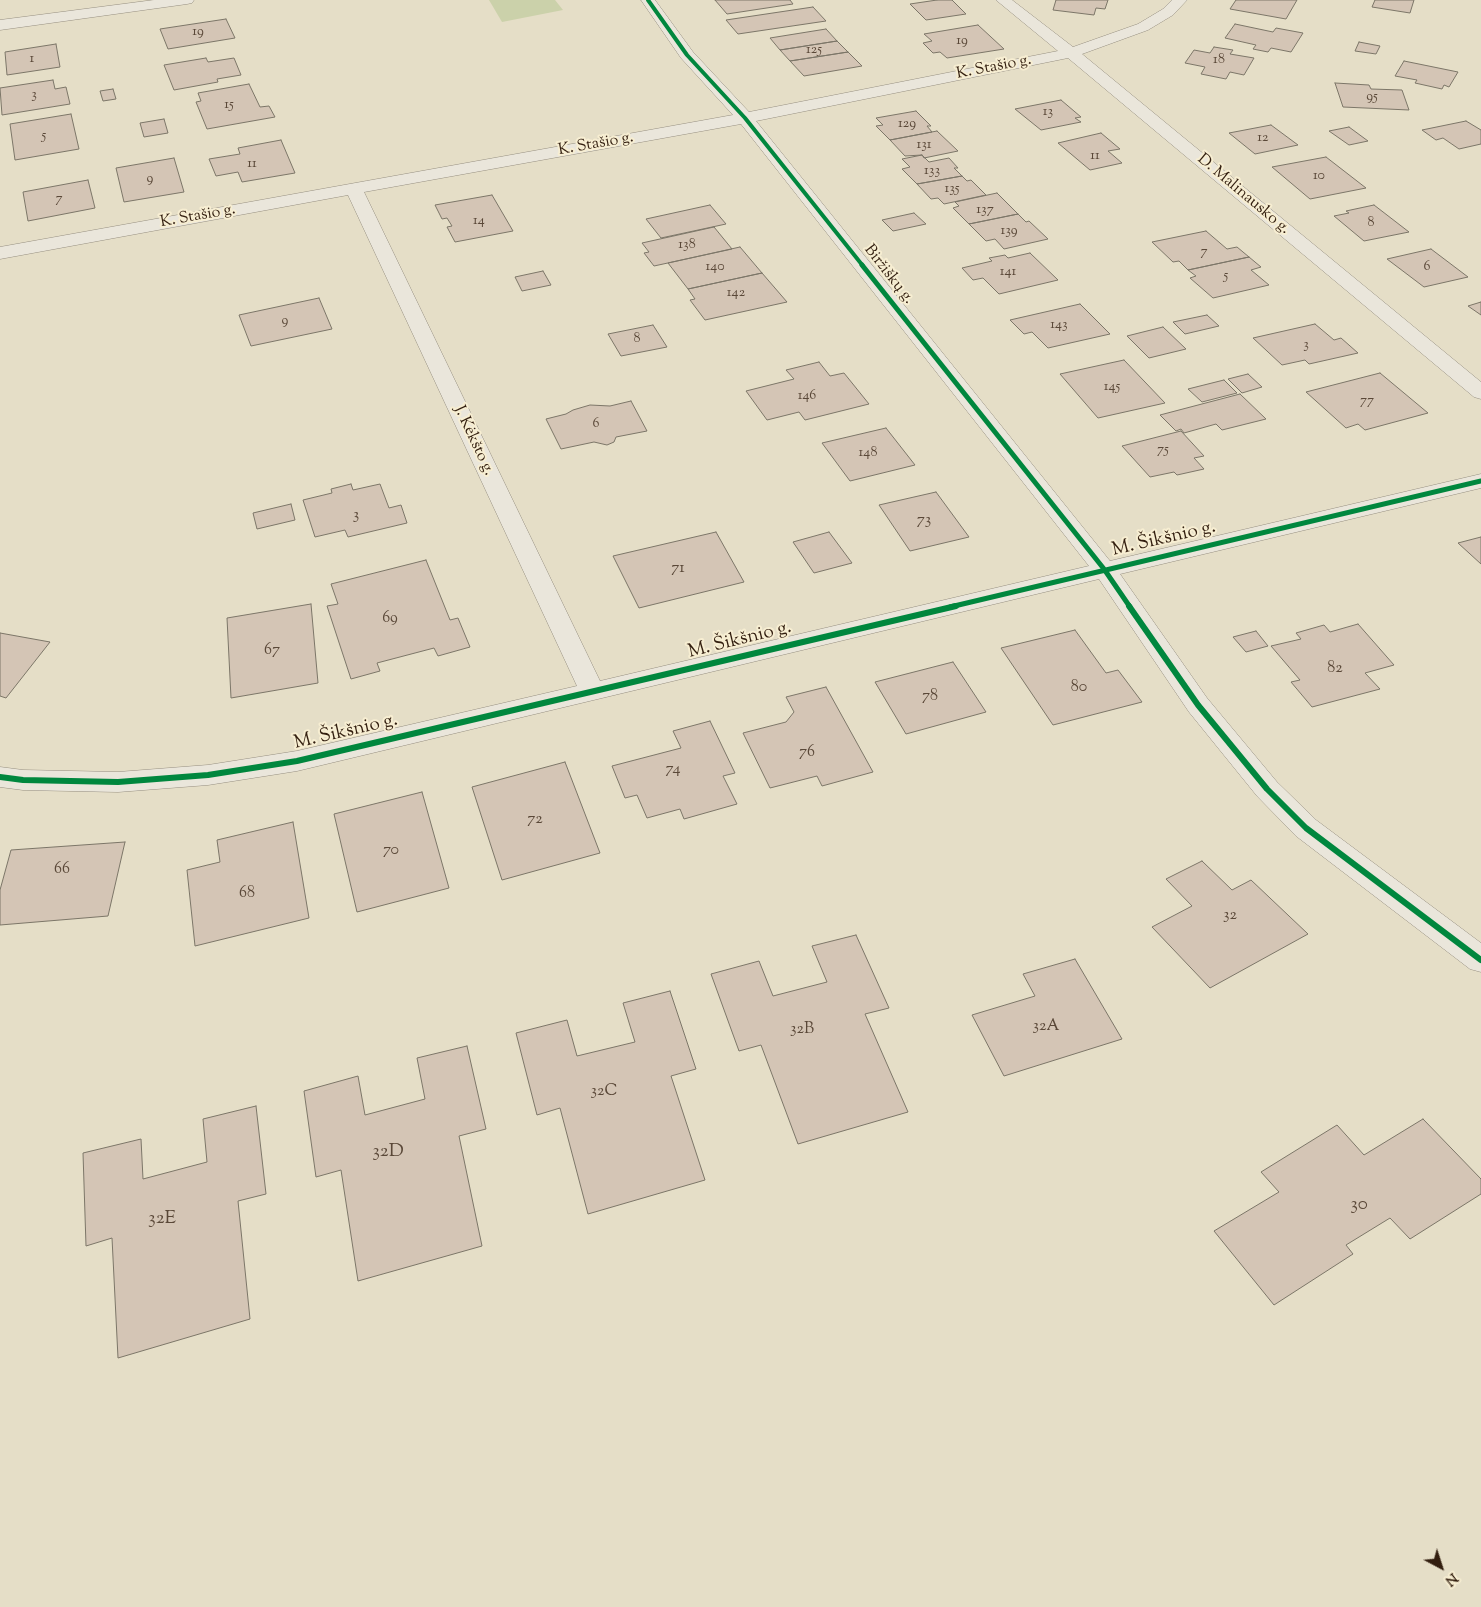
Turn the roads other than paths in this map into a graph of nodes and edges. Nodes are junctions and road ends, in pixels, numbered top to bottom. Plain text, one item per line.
1 (187, 0) edge
2 (648, 0) edge
3 (1003, 0) edge
4 (1180, 0) edge
5 (0, 25) edge
6 (1071, 53) junction
7 (745, 118) junction
8 (354, 189) junction
9 (0, 253) edge
10 (1481, 393) edge
11 (1481, 481) edge
12 (1104, 569) junction
13 (592, 692) junction
14 (0, 777) edge
15 (1481, 960) edge

1 - 5 street
2 - 7 street, Biržiškų g.
3 - 6 street, D. Malinausko g.
4 - 6 street, K. Stašio g.
6 - 7 street, K. Stašio g.
6 - 10 street, D. Malinausko g.
7 - 8 street, K. Stašio g.
7 - 12 street, Biržiškų g.
8 - 9 street, K. Stašio g.
8 - 13 street, J. Kėkšto g.
11 - 12 street, M. Šikšnio g.
12 - 13 street, M. Šikšnio g.
12 - 15 street, Biržiškų g.
13 - 14 street, M. Šikšnio g.

